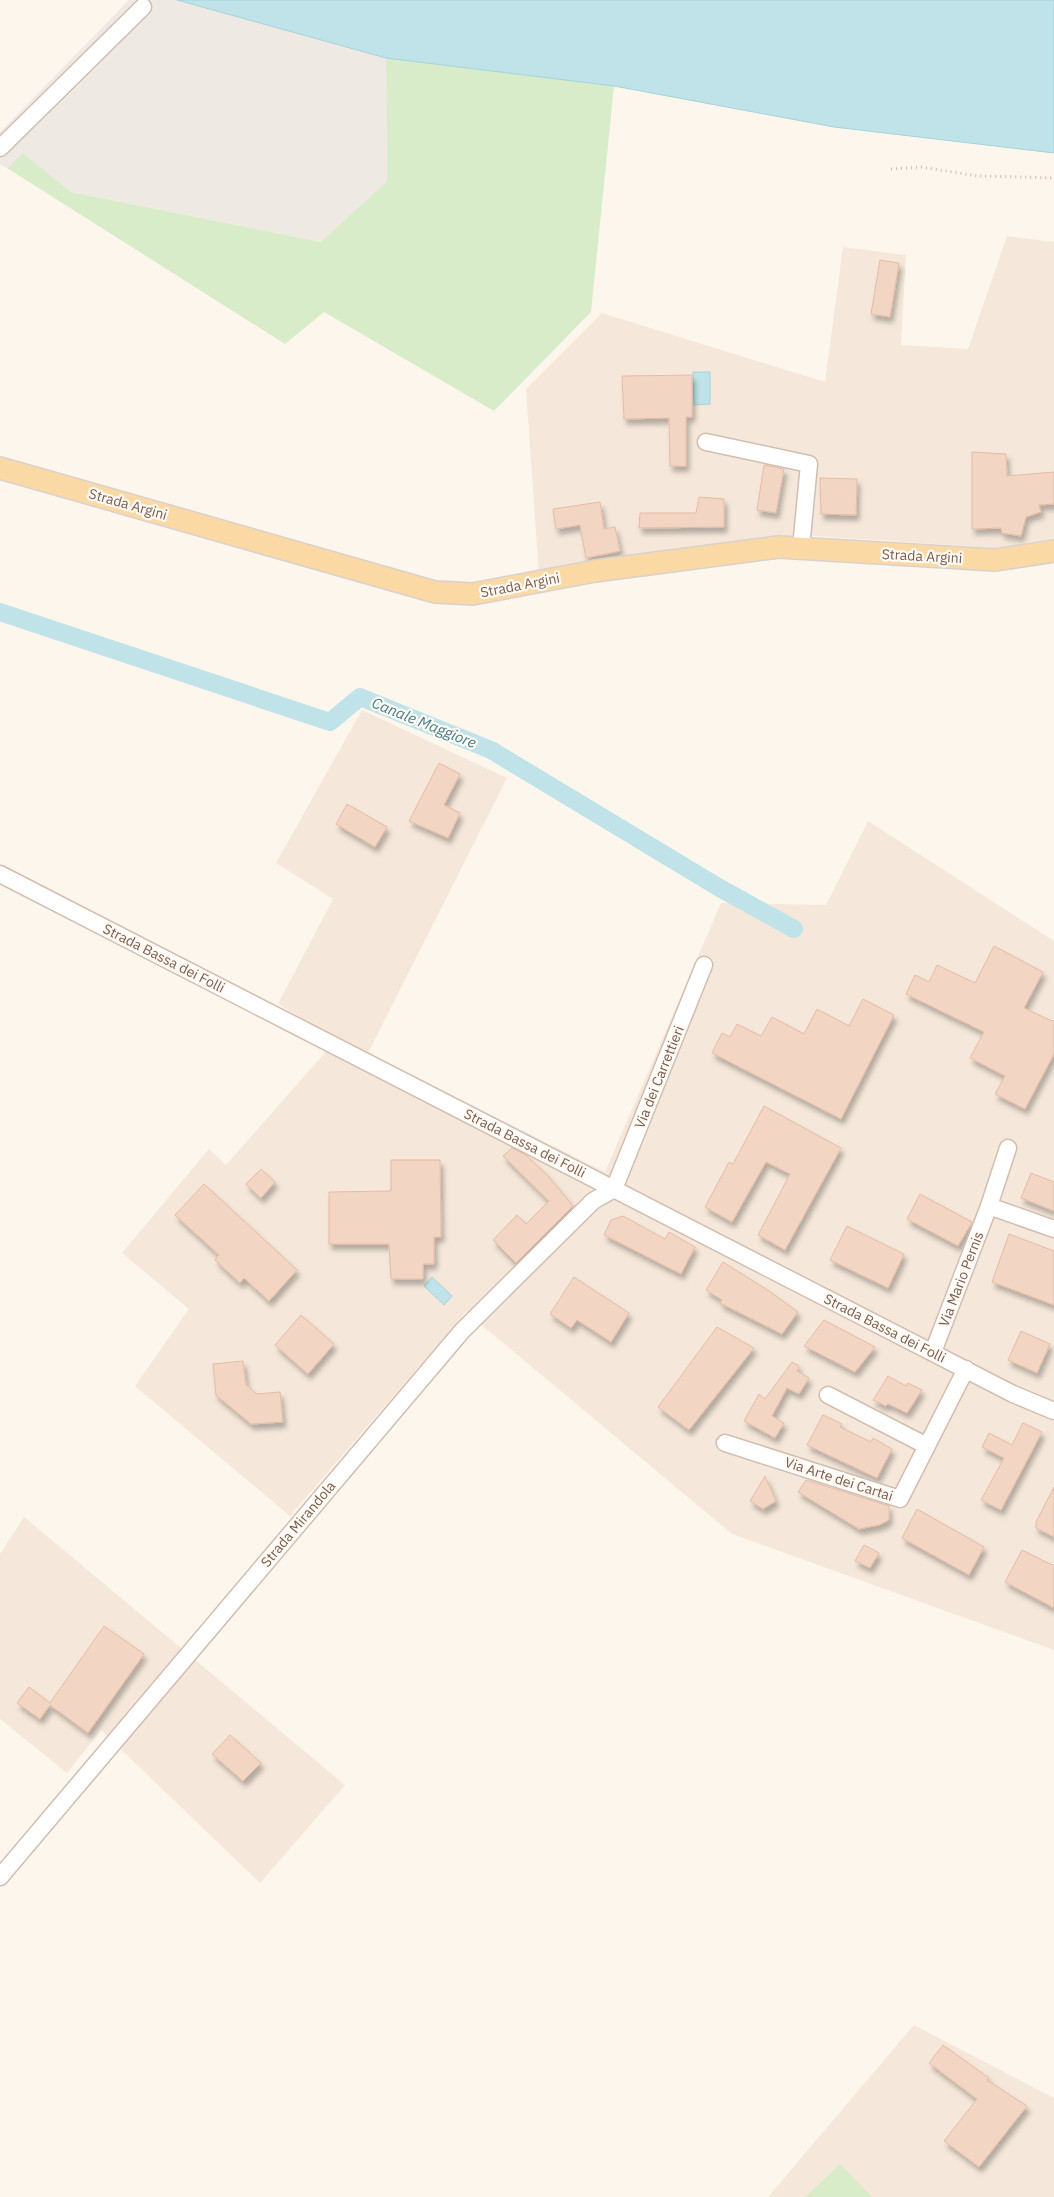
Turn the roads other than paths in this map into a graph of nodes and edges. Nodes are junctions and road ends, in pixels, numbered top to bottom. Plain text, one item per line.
1 (143, 7) dead end
2 (0, 148) edge
3 (706, 442) dead end
4 (0, 468) edge
5 (801, 548) junction
6 (1054, 551) edge
7 (0, 874) edge
8 (704, 966) dead end
9 (1008, 1148) dead end
10 (614, 1189) junction
11 (989, 1206) junction
12 (1054, 1229) edge
13 (933, 1352) junction
14 (966, 1369) junction
15 (828, 1395) dead end
16 (1053, 1407) edge
17 (725, 1443) dead end
18 (927, 1446) junction
19 (0, 1876) edge

1 - 2 street
3 - 5 street
4 - 5 main road, Strada Argini
5 - 6 main road, Strada Argini
7 - 10 street, Strada Bassa dei Folli
8 - 10 street, Via dei Carrettieri
9 - 11 street, Via Mario Pernis
10 - 13 street, Strada Bassa dei Folli
10 - 19 street, Strada Mirandola
11 - 12 street
11 - 13 street, Via Mario Pernis
13 - 14 street, Strada Bassa dei Folli
14 - 16 street, Strada Bassa dei Folli
14 - 18 street, Via Arte dei Cartai
15 - 18 street
17 - 18 street, Via Arte dei Cartai

